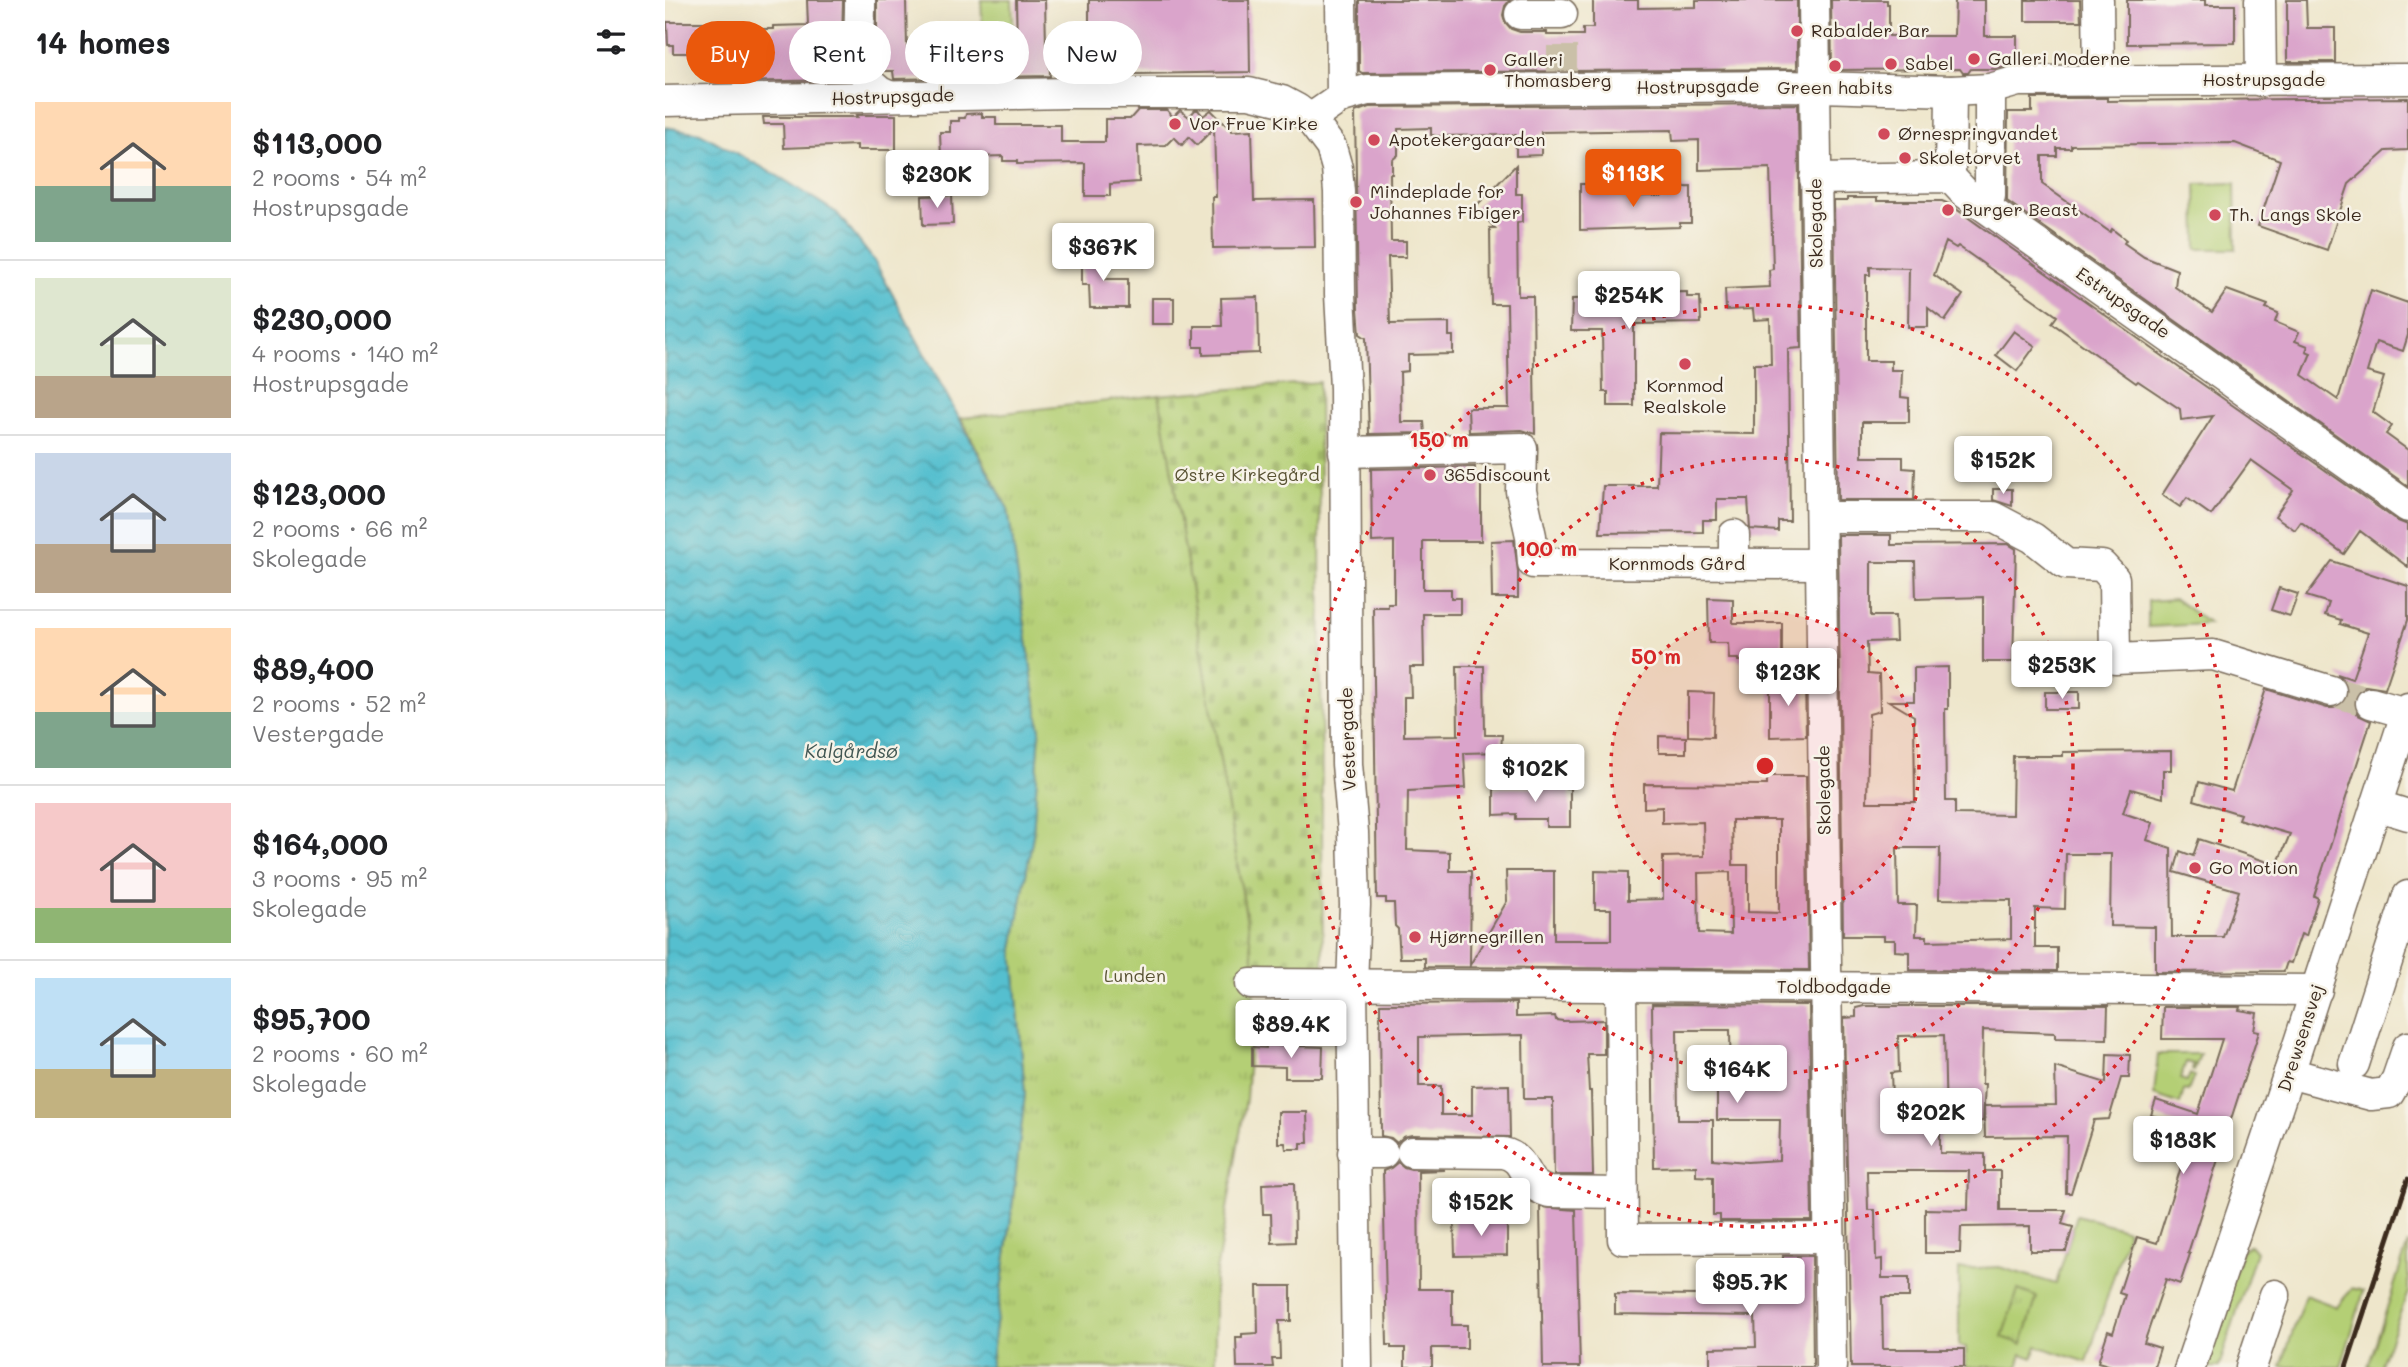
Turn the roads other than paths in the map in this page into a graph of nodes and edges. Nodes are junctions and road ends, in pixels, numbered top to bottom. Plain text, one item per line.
1 (860, 0) edge
2 (1341, 0) edge
3 (1814, 0) edge
4 (2098, 0) edge
5 (2260, 0) edge
6 (1521, 14) dead end
7 (1562, 16) edge
8 (2099, 79) junction
9 (2408, 79) edge
10 (2260, 81) junction
11 (1815, 86) junction
12 (1951, 91) junction
13 (1991, 95) junction
14 (889, 96) junction
15 (1342, 97) junction
16 (665, 101) edge
17 (1310, 119) junction
18 (1950, 177) junction
19 (1815, 179) junction
20 (1986, 205) junction
21 (1344, 452) junction
22 (2408, 507) edge
23 (1821, 517) junction
24 (1821, 564) junction
25 (2331, 691) tunnel mouth
26 (2371, 702) tunnel mouth
27 (2407, 710) edge
28 (2376, 805) junction
29 (2408, 815) edge
30 (2408, 896) edge
31 (1251, 984) dead end
32 (1352, 986) junction
33 (1621, 986) junction
34 (1827, 986) junction
35 (2317, 989) junction
36 (2408, 1047) edge
37 (2354, 1064) dead end
38 (2289, 1073) junction
39 (1353, 1153) junction
40 (1622, 1193) junction
41 (1830, 1238) junction
42 (2275, 1295) dead end
43 (1357, 1367) edge
44 (1831, 1367) edge
45 (2190, 1367) edge
46 (2251, 1367) edge

1 - 14 street
2 - 15 street
3 - 11 street, Skolegade
4 - 8 street
5 - 10 street
6 - 7 street
8 - 10 street, Hostrupsgade
8 - 13 street, Hostrupsgade
9 - 10 street, Hostrupsgade
11 - 12 street, Hostrupsgade
11 - 15 street, Hostrupsgade
11 - 19 street, Skolegade
12 - 13 street, Hostrupsgade
12 - 18 street
13 - 20 street
14 - 16 street, Hostrupsgade
14 - 17 street, Hostrupsgade
15 - 17 street, Hostrupsgade
17 - 21 street, Vestergade
18 - 19 street
18 - 20 street, Estrupsgade
19 - 23 street, Skolegade
20 - 22 street, Estrupsgade
21 - 24 street, Kornmods Gård
21 - 32 street, Vestergade
23 - 24 street, Skolegade
23 - 25 street
24 - 34 street, Skolegade
26 - 27 street
27 - 28 street, Drewsensvej
28 - 29 street
28 - 35 street, Drewsensvej
30 - 37 street
31 - 32 street, Toldbodgade
32 - 33 street, Toldbodgade
32 - 39 street, Vestergade
33 - 34 street, Toldbodgade
33 - 40 street
34 - 35 street, Toldbodgade
34 - 41 street, Skolegade
35 - 38 street, Drewsensvej
36 - 38 street
38 - 45 street, Drewsensvej
39 - 40 street
39 - 43 street, Vestergade
40 - 41 street
41 - 44 street, Skolegade
42 - 46 street

